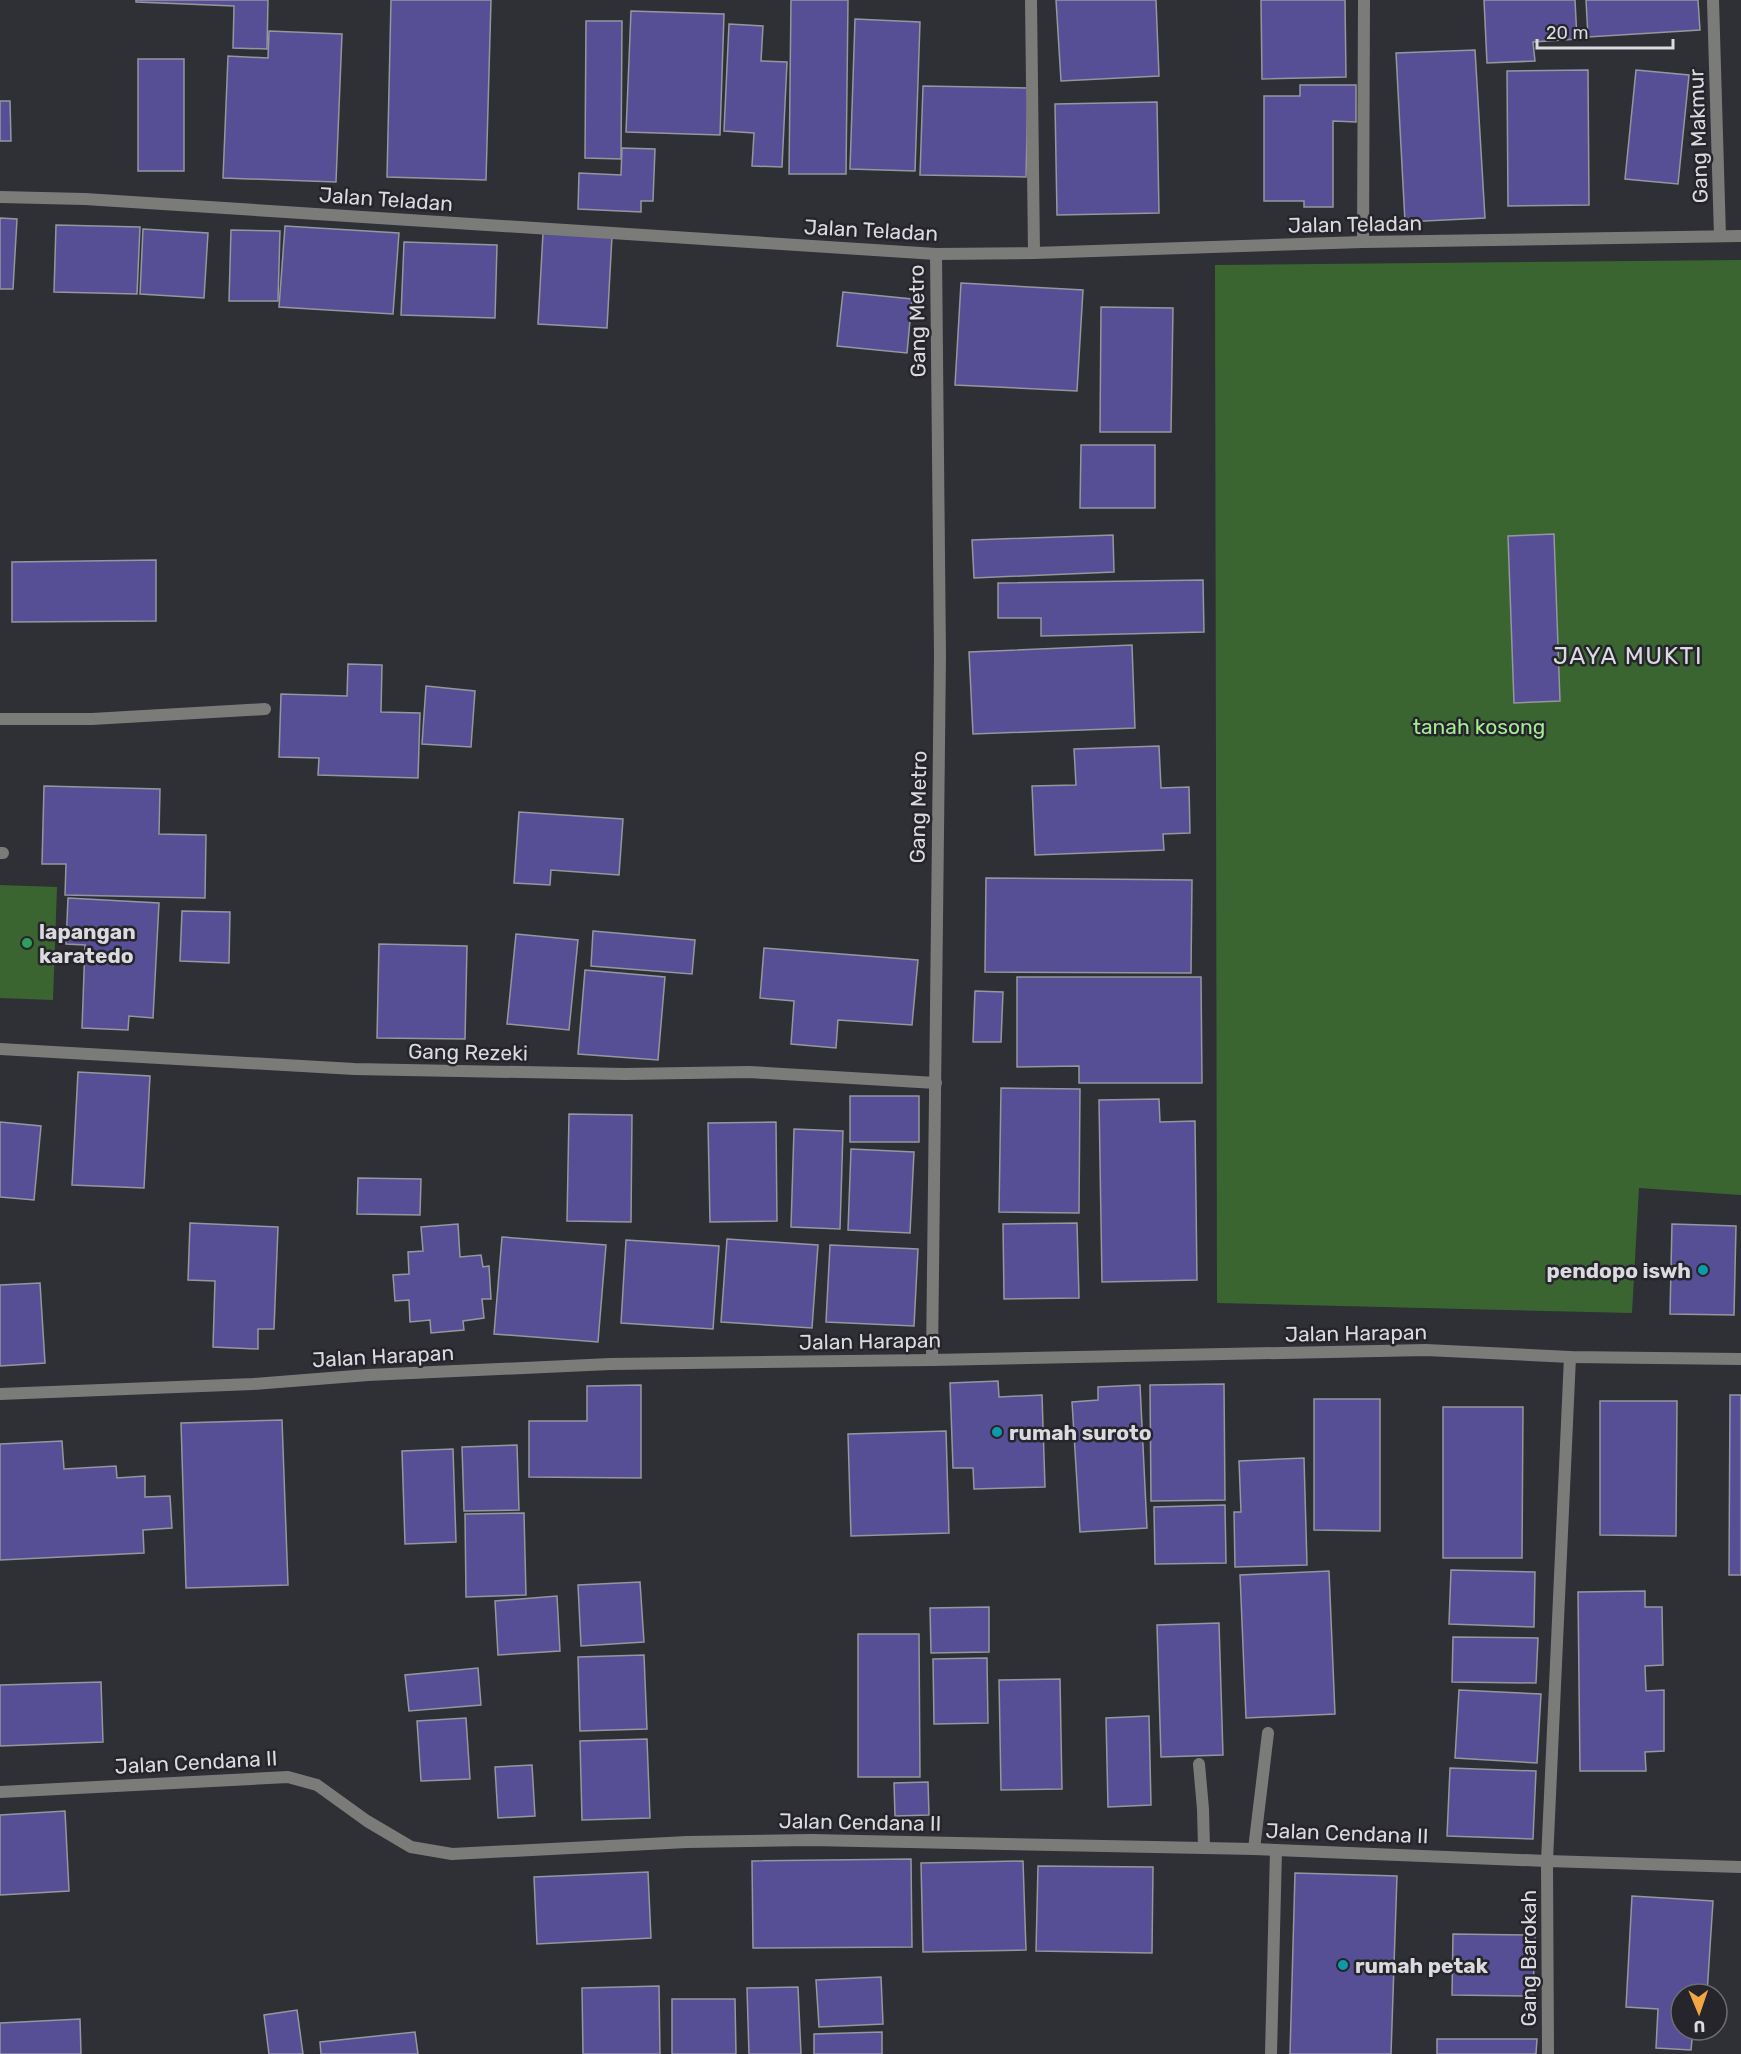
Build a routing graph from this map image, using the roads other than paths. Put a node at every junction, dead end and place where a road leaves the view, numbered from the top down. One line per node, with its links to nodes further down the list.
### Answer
1 (1031, 0): 8 (street)
2 (1364, 0): 7 (street)
3 (1713, 0): 5 (street, Gang Makmur)
4 (0, 197): 9 (street, Jalan Teladan)
5 (1720, 236): 6 (street, Jalan Teladan); 7 (street, Jalan Teladan)
6 (1741, 236)
7 (1363, 242): 8 (street, Jalan Teladan)
8 (1034, 253): 9 (street, Jalan Teladan)
9 (936, 254): 13 (street, Gang Metro)
10 (266, 709): 11 (street)
11 (0, 719)
12 (0, 1049): 13 (street, Gang Rezeki)
13 (936, 1083): 16 (street, Gang Metro)
14 (1570, 1357): 15 (street, Jalan Harapan); 16 (street, Jalan Harapan); 24 (street, Gang Barokah)
15 (1741, 1359)
16 (932, 1360): 17 (street, Jalan Harapan)
17 (0, 1394)
18 (1268, 1733): 22 (street)
19 (1199, 1764): 21 (street)
20 (0, 1792): 21 (street, Jalan Cendana II)
21 (1204, 1848): 22 (street, Jalan Cendana II)
22 (1254, 1849): 23 (street, Jalan Cendana II)
23 (1276, 1850): 24 (street, Jalan Cendana II); 26 (street)
24 (1547, 1861): 25 (street, Jalan Cendana II); 27 (street, Gang Barokah)
25 (1741, 1867)
26 (1271, 2054)
27 (1548, 2054)

